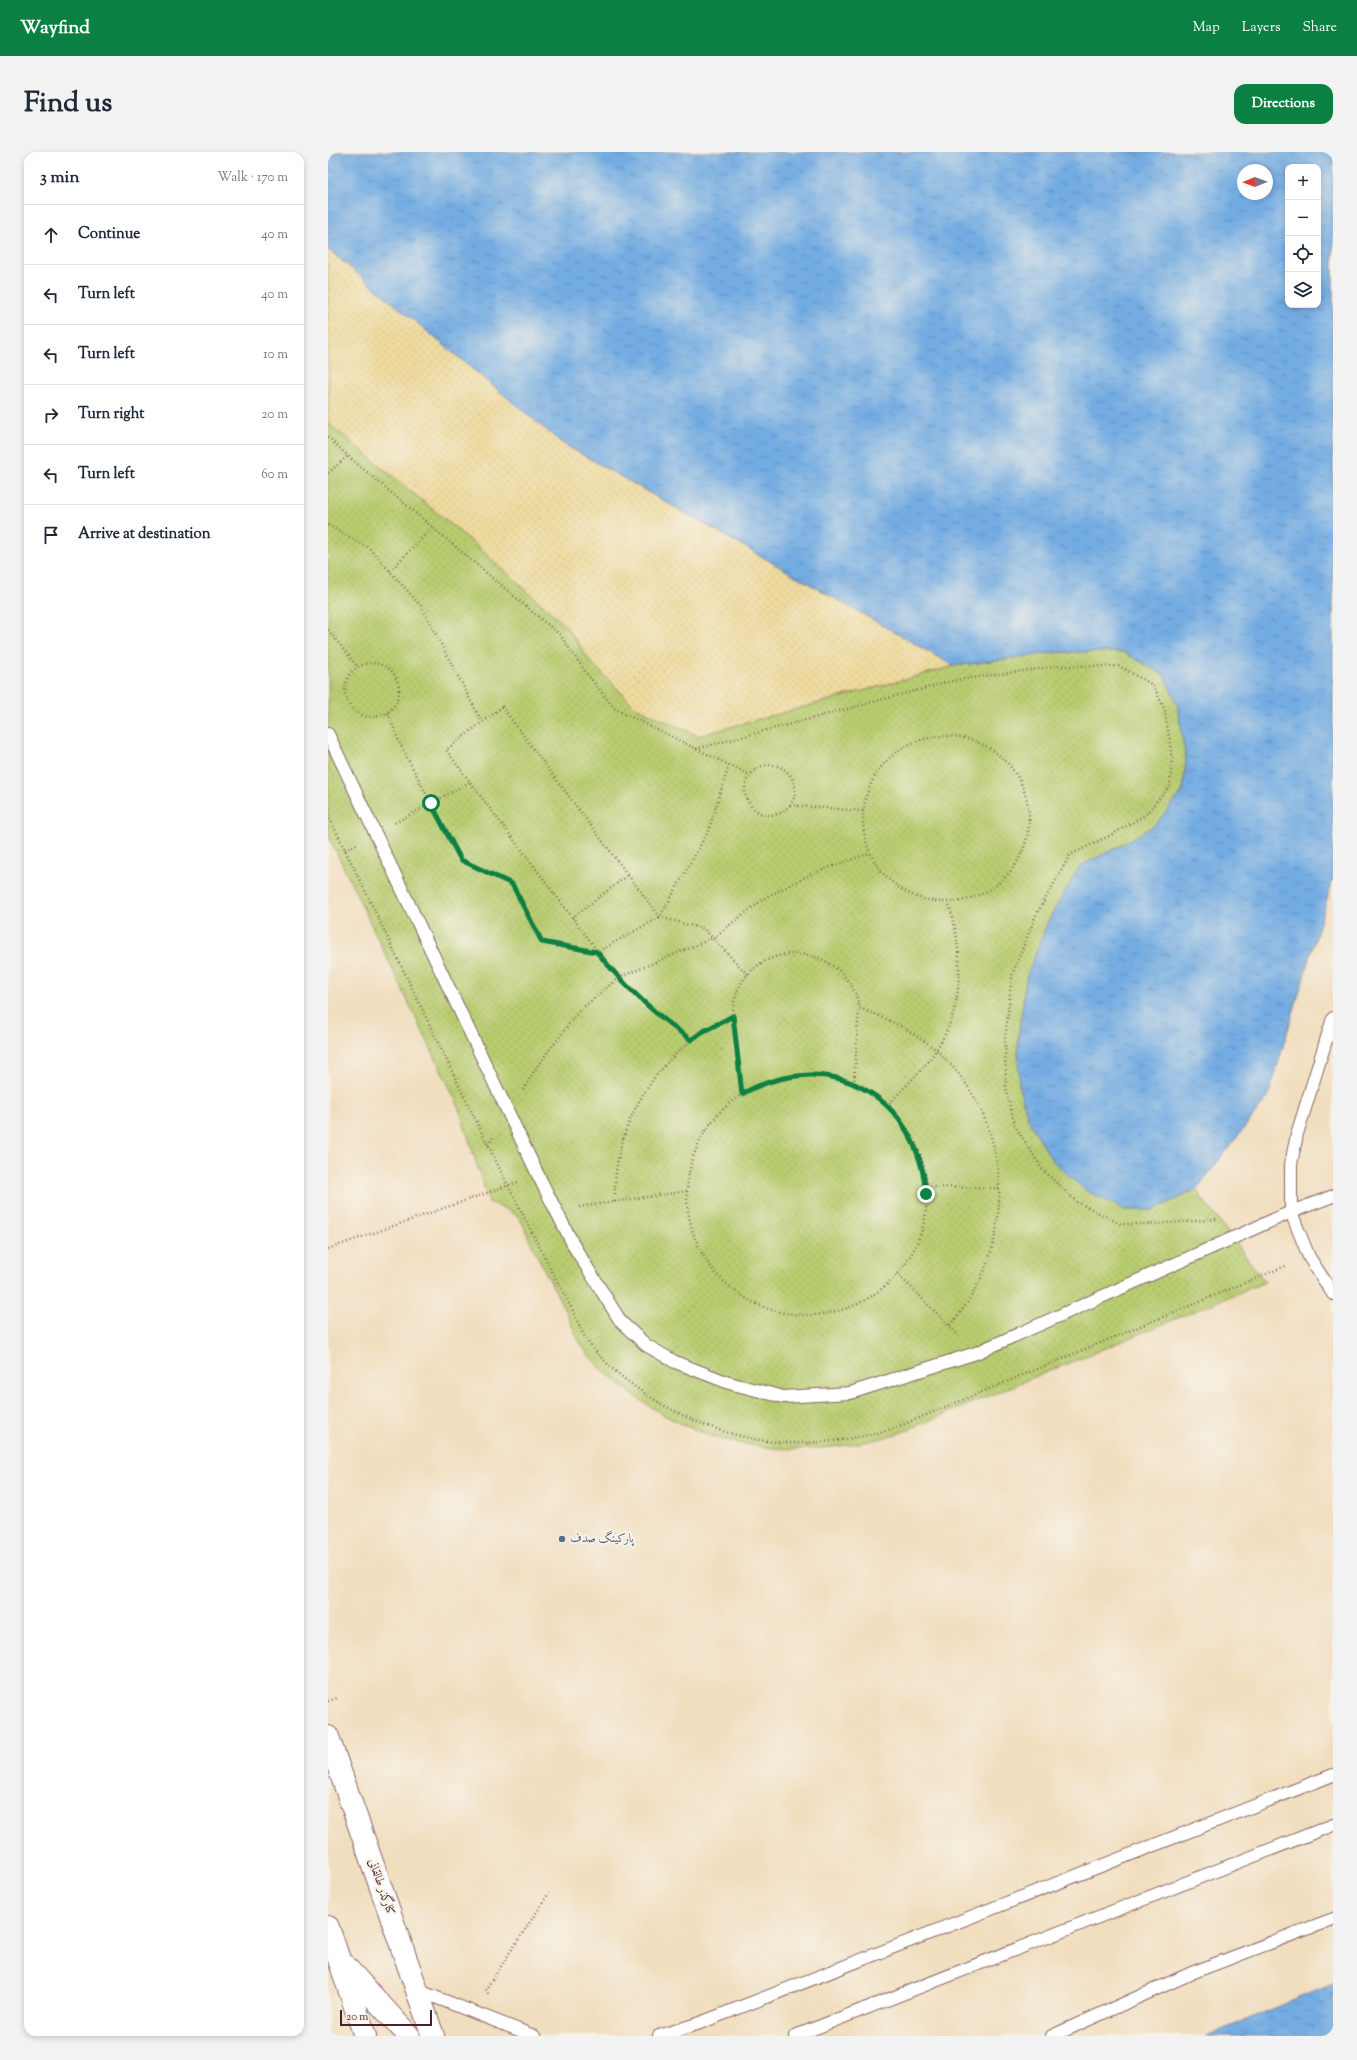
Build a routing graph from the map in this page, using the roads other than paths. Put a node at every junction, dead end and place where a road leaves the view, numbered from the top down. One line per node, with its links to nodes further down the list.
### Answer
1 (328, 734): 4 (lane)
2 (1333, 1018): 4 (lane)
3 (1333, 1196): 4 (lane)
4 (1291, 1212): 5 (lane)
5 (1333, 1294)
6 (328, 1737): 12 (street, کنارگذر طالقانی)
7 (1333, 1775): 17 (lane)
8 (1333, 1825): 18 (lane)
9 (1333, 1920): 19 (lane)
10 (328, 1927): 11 (street)
11 (339, 1960): 14 (street); 15 (street)
12 (417, 1990): 13 (lane); 16 (street, کنارگذر طالقانی)
13 (535, 2035)
14 (365, 2036)
15 (409, 2036)
16 (433, 2036)
17 (659, 2036)
18 (795, 2036)
19 (1052, 2036)

